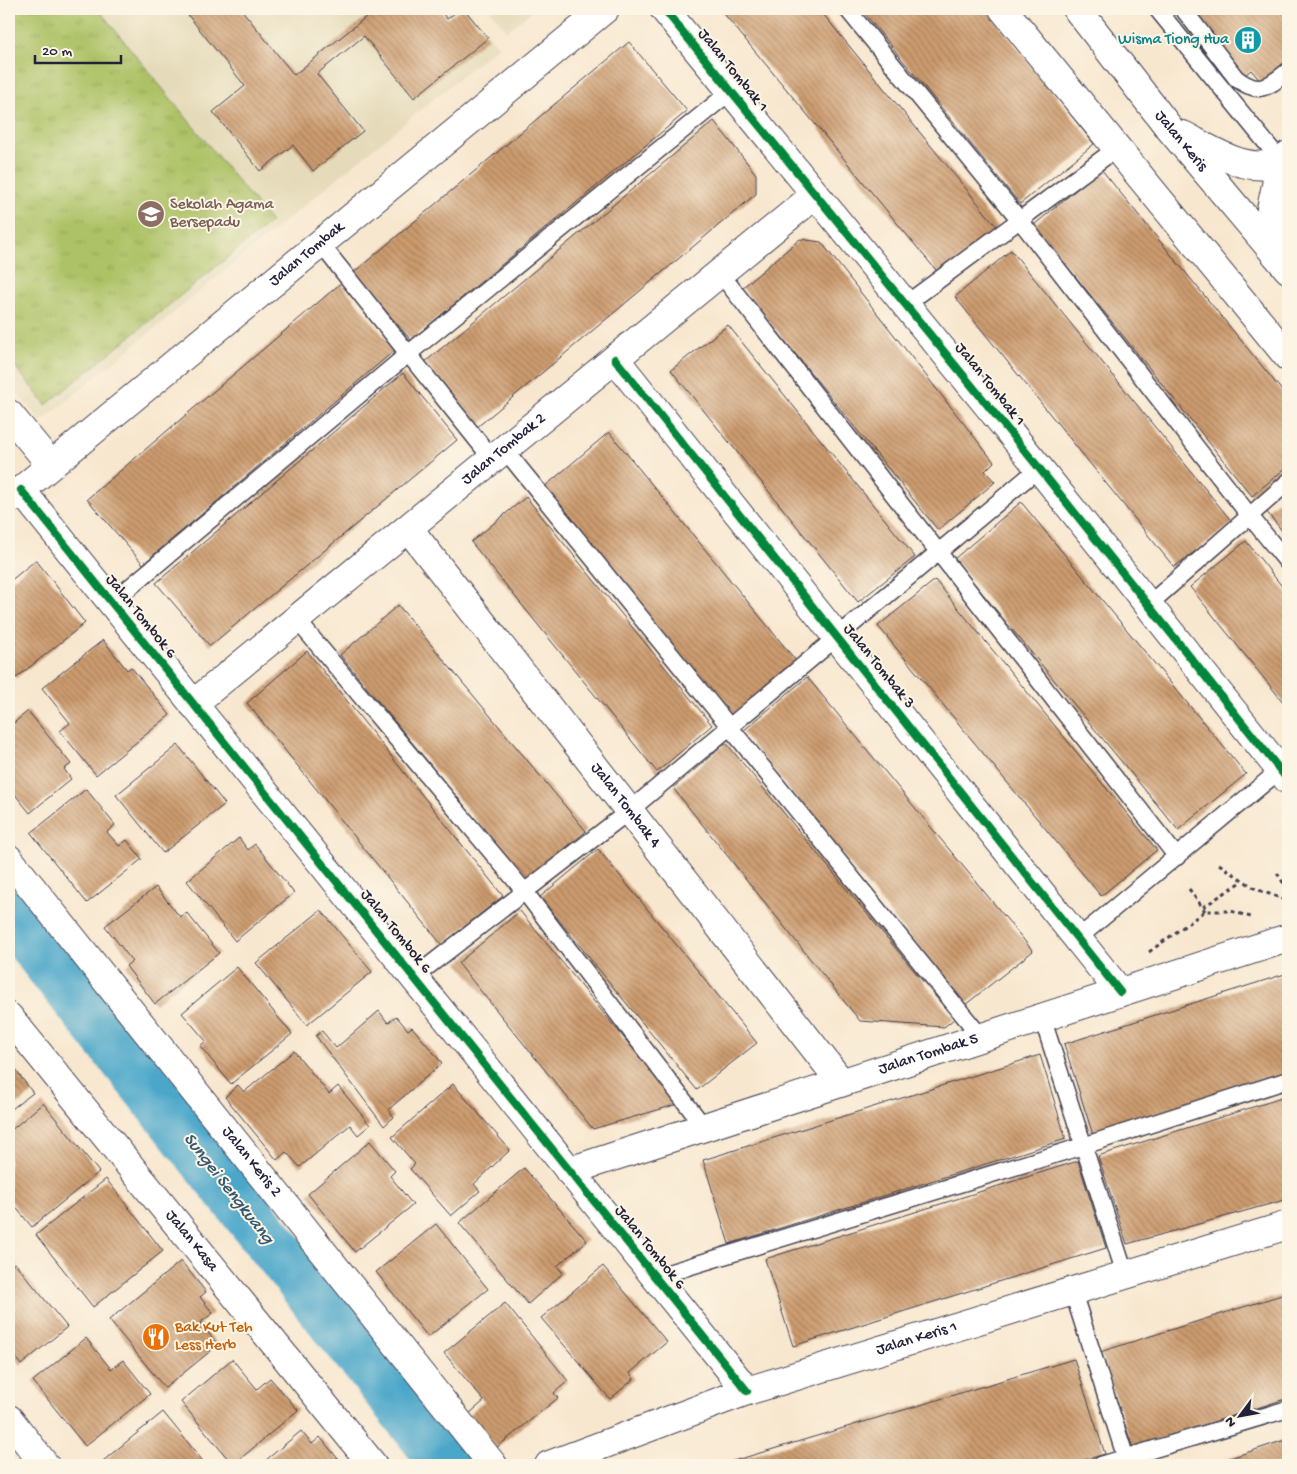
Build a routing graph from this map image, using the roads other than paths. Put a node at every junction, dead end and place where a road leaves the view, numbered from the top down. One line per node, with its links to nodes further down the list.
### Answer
1 (605, 9): 15 (street, Jalan Tombak)
2 (664, 9): 9 (street, Jalan Tombak 1)
3 (847, 9): 14 (lane)
4 (1003, 9): 11 (street)
5 (1077, 9): 10 (street, Jalan Keris)
6 (1157, 9): 12 (lane)
7 (1183, 9): 8 (lane)
8 (1288, 71)
9 (731, 91): 13 (street, Jalan Tombak 1); 19 (lane)
10 (1170, 129): 12 (street); 16 (street, Jalan Keris)
11 (1117, 148): 14 (lane); 20 (street)
12 (1286, 162): 16 (street)
13 (815, 195): 17 (street, Jalan Tombak 2); 18 (street, Jalan Tombak 1)
14 (1019, 219): 18 (lane); 28 (lane)
15 (320, 243): 19 (lane); 24 (street, Jalan Tombak)
16 (1282, 261)
17 (720, 273): 21 (street, Jalan Tombak 2); 30 (lane)
18 (906, 304): 25 (street, Jalan Tombak 1)
19 (408, 354): 23 (lane); 32 (lane)
20 (1288, 357)
21 (615, 359): 23 (street, Jalan Tombak 2); 35 (street, Jalan Tombak 3)
22 (9, 414): 24 (street)
23 (499, 454): 29 (street, Jalan Tombak 2); 37 (lane)
24 (51, 465): 27 (street, Jalan Tombak)
25 (1039, 468): 30 (lane); 33 (street, Jalan Tombak 1)
26 (1288, 482): 28 (lane)
27 (15, 495): 32 (street, Jalan Tombok 6)
28 (1249, 516): 31 (lane); 33 (lane)
29 (408, 528): 34 (street, Jalan Tombak 2); 39 (street, Jalan Tombak 4)
30 (938, 553): 35 (lane); 40 (lane)
31 (1288, 563)
32 (111, 603): 36 (street, Jalan Tombok 6)
33 (1147, 606): 38 (street, Jalan Tombak 1)
34 (297, 620): 36 (street, Jalan Tombak 2); 42 (lane)
35 (837, 638): 37 (lane); 44 (street, Jalan Tombak 3)
36 (194, 704): 45 (street, Jalan Tombok 6)
37 (731, 726): 39 (lane); 49 (lane)
38 (1284, 775): 40 (lane)
39 (629, 811): 42 (lane); 51 (street, Jalan Tombak 4)
40 (1177, 857): 44 (lane)
41 (9, 859): 66 (street, Jalan Keris 2)
42 (525, 892): 45 (lane); 52 (lane)
43 (1288, 938): 46 (street, Jalan Tombak 5)
44 (1077, 939): 46 (street, Jalan Tombak 3)
45 (413, 978): 54 (street, Jalan Tombok 6)
46 (1120, 992): 48 (street, Jalan Tombak 5)
47 (9, 1017): 65 (street, Jalan Kasa)
48 (1042, 1017): 49 (street, Jalan Tombak 5); 53 (lane)
49 (981, 1037): 51 (street, Jalan Tombak 5)
50 (1288, 1080): 53 (lane)
51 (841, 1082): 52 (street, Jalan Tombak 5)
52 (704, 1127): 54 (street, Jalan Tombak 5)
53 (1083, 1146): 56 (lane); 57 (lane)
54 (569, 1171): 57 (street, Jalan Tombok 6)
55 (1288, 1225): 56 (street, Jalan Keris 1)
56 (1125, 1274): 58 (street, Jalan Keris 1)
57 (655, 1277): 59 (street, Jalan Tombok 6)
58 (1073, 1292): 59 (street, Jalan Keris 1); 63 (lane)
59 (747, 1391): 62 (street, Jalan Keris 1)
60 (1288, 1409): 63 (lane)
61 (9, 1419): 64 (street)
62 (595, 1457): 67 (street, Jalan Keris 1)
63 (1127, 1461): 68 (lane)
64 (45, 1465)
65 (373, 1465)
66 (493, 1465)
67 (549, 1465)
68 (1101, 1465)

